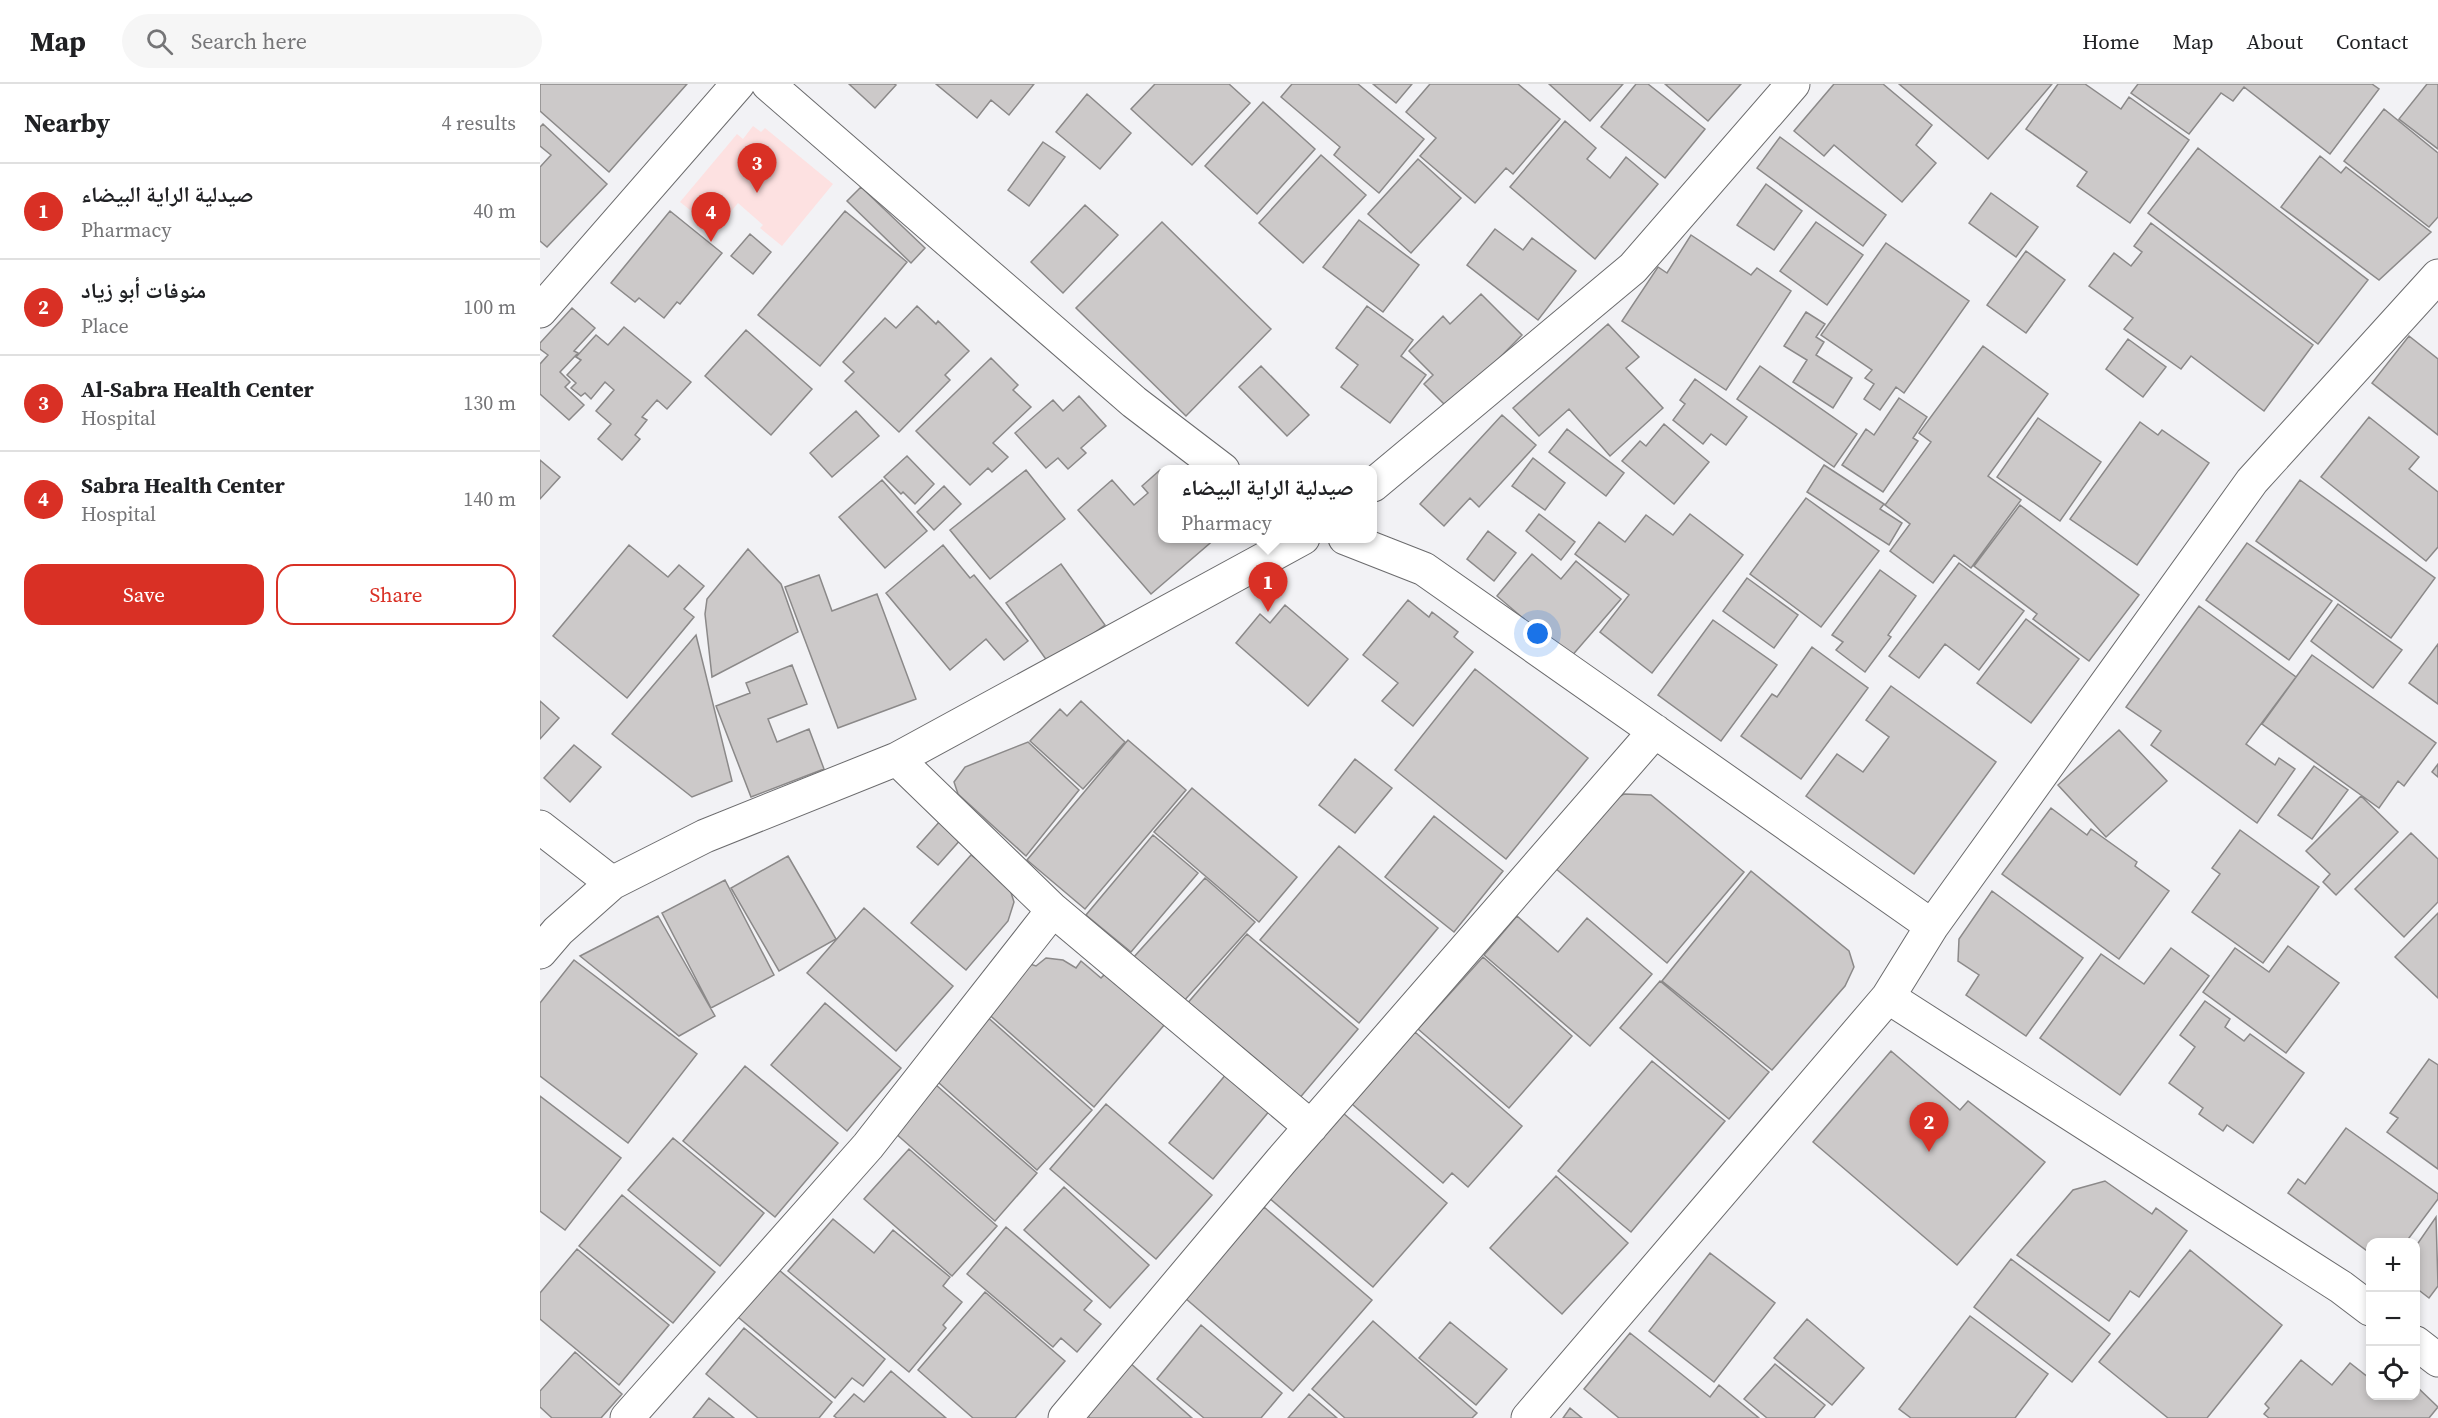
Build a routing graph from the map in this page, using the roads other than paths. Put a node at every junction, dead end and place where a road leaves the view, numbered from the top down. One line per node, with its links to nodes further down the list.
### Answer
1 (738, 84): 5 (street)
2 (768, 84): 6 (street)
3 (1793, 84): 7 (street)
4 (2438, 276): 15 (street)
5 (540, 311)
6 (1216, 465)
7 (1377, 482)
8 (1294, 543): 11 (street)
9 (1358, 543): 10 (street)
10 (1654, 731): 15 (street); 18 (street)
11 (897, 759): 13 (street); 14 (street)
12 (540, 827): 13 (street)
13 (612, 883): 16 (street)
14 (1053, 910): 18 (street); 22 (street)
15 (1932, 926): 17 (street)
16 (540, 952)
17 (1888, 997): 19 (street); 24 (street)
18 (1311, 1127): 23 (street)
19 (2366, 1307)
20 (2419, 1346): 21 (street)
21 (2438, 1360)
22 (627, 1418)
23 (1065, 1418)
24 (1528, 1418)

